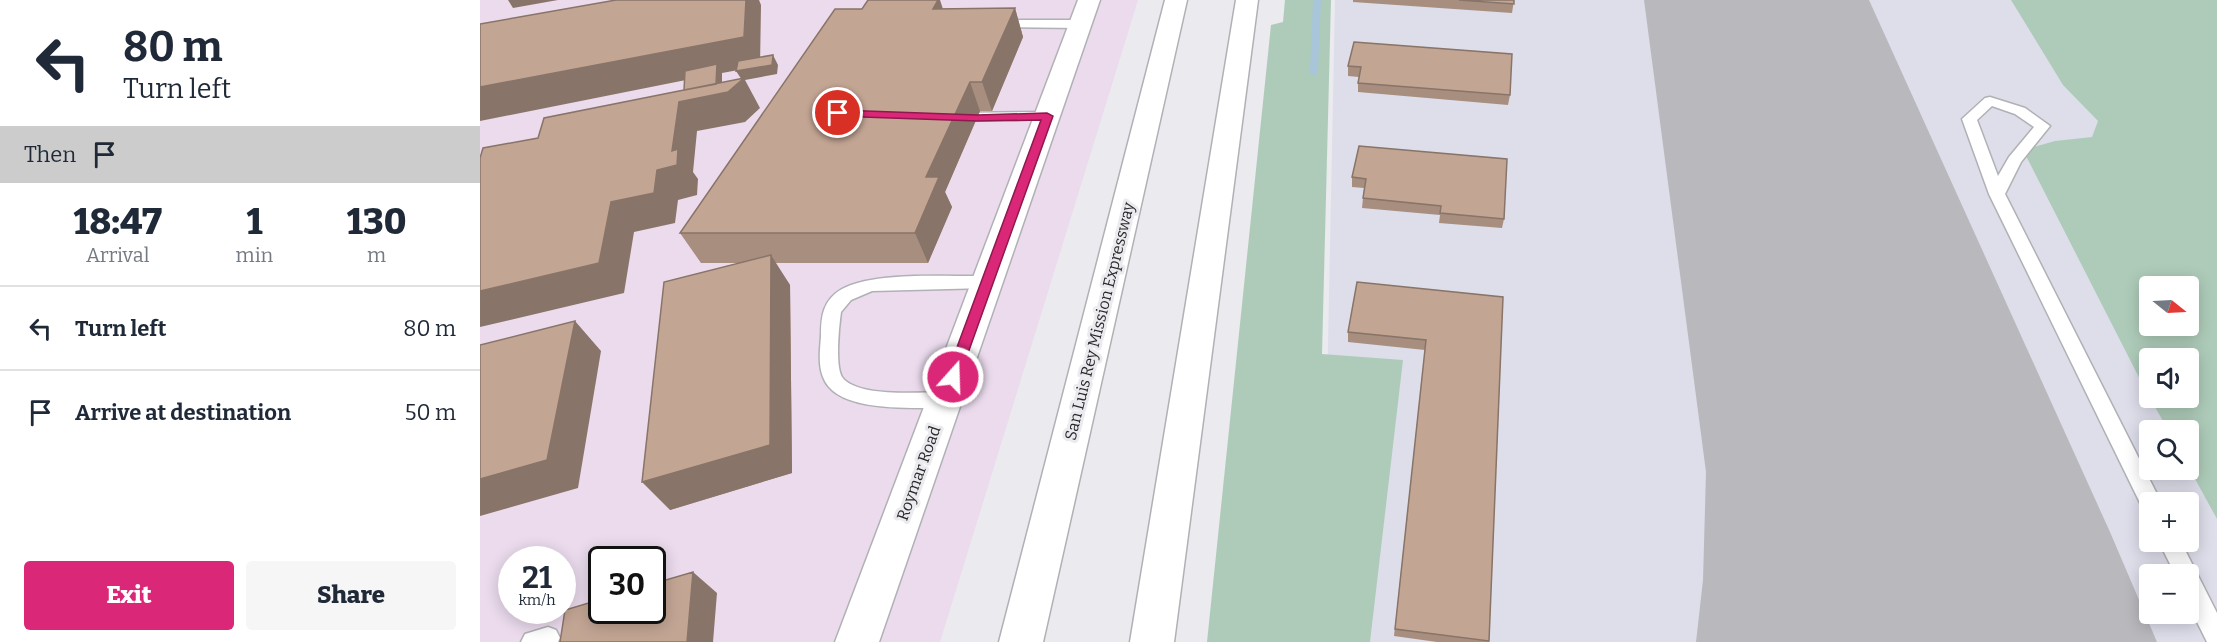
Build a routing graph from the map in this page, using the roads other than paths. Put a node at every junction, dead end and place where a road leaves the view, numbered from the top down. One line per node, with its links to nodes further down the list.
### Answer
1 (1176, 0): 14 (main road, San Luis Rey Mission Expressway)
2 (1247, 0): 15 (main road)
3 (1085, 12): 4 (lane); 5 (main road, Roymar Road)
4 (980, 24)
5 (1047, 116): 6 (lane); 8 (main road, Roymar Road)
6 (942, 117)
7 (1996, 194): 7 (lane); 10 (lane)
8 (987, 282): 9 (main road, Roymar Road); 9 (lane)
9 (945, 400): 13 (main road, Roymar Road)
10 (2145, 492)
11 (2199, 601): 12 (lane)
12 (2217, 637)
13 (858, 642)
14 (1022, 642)
15 (1152, 642)

